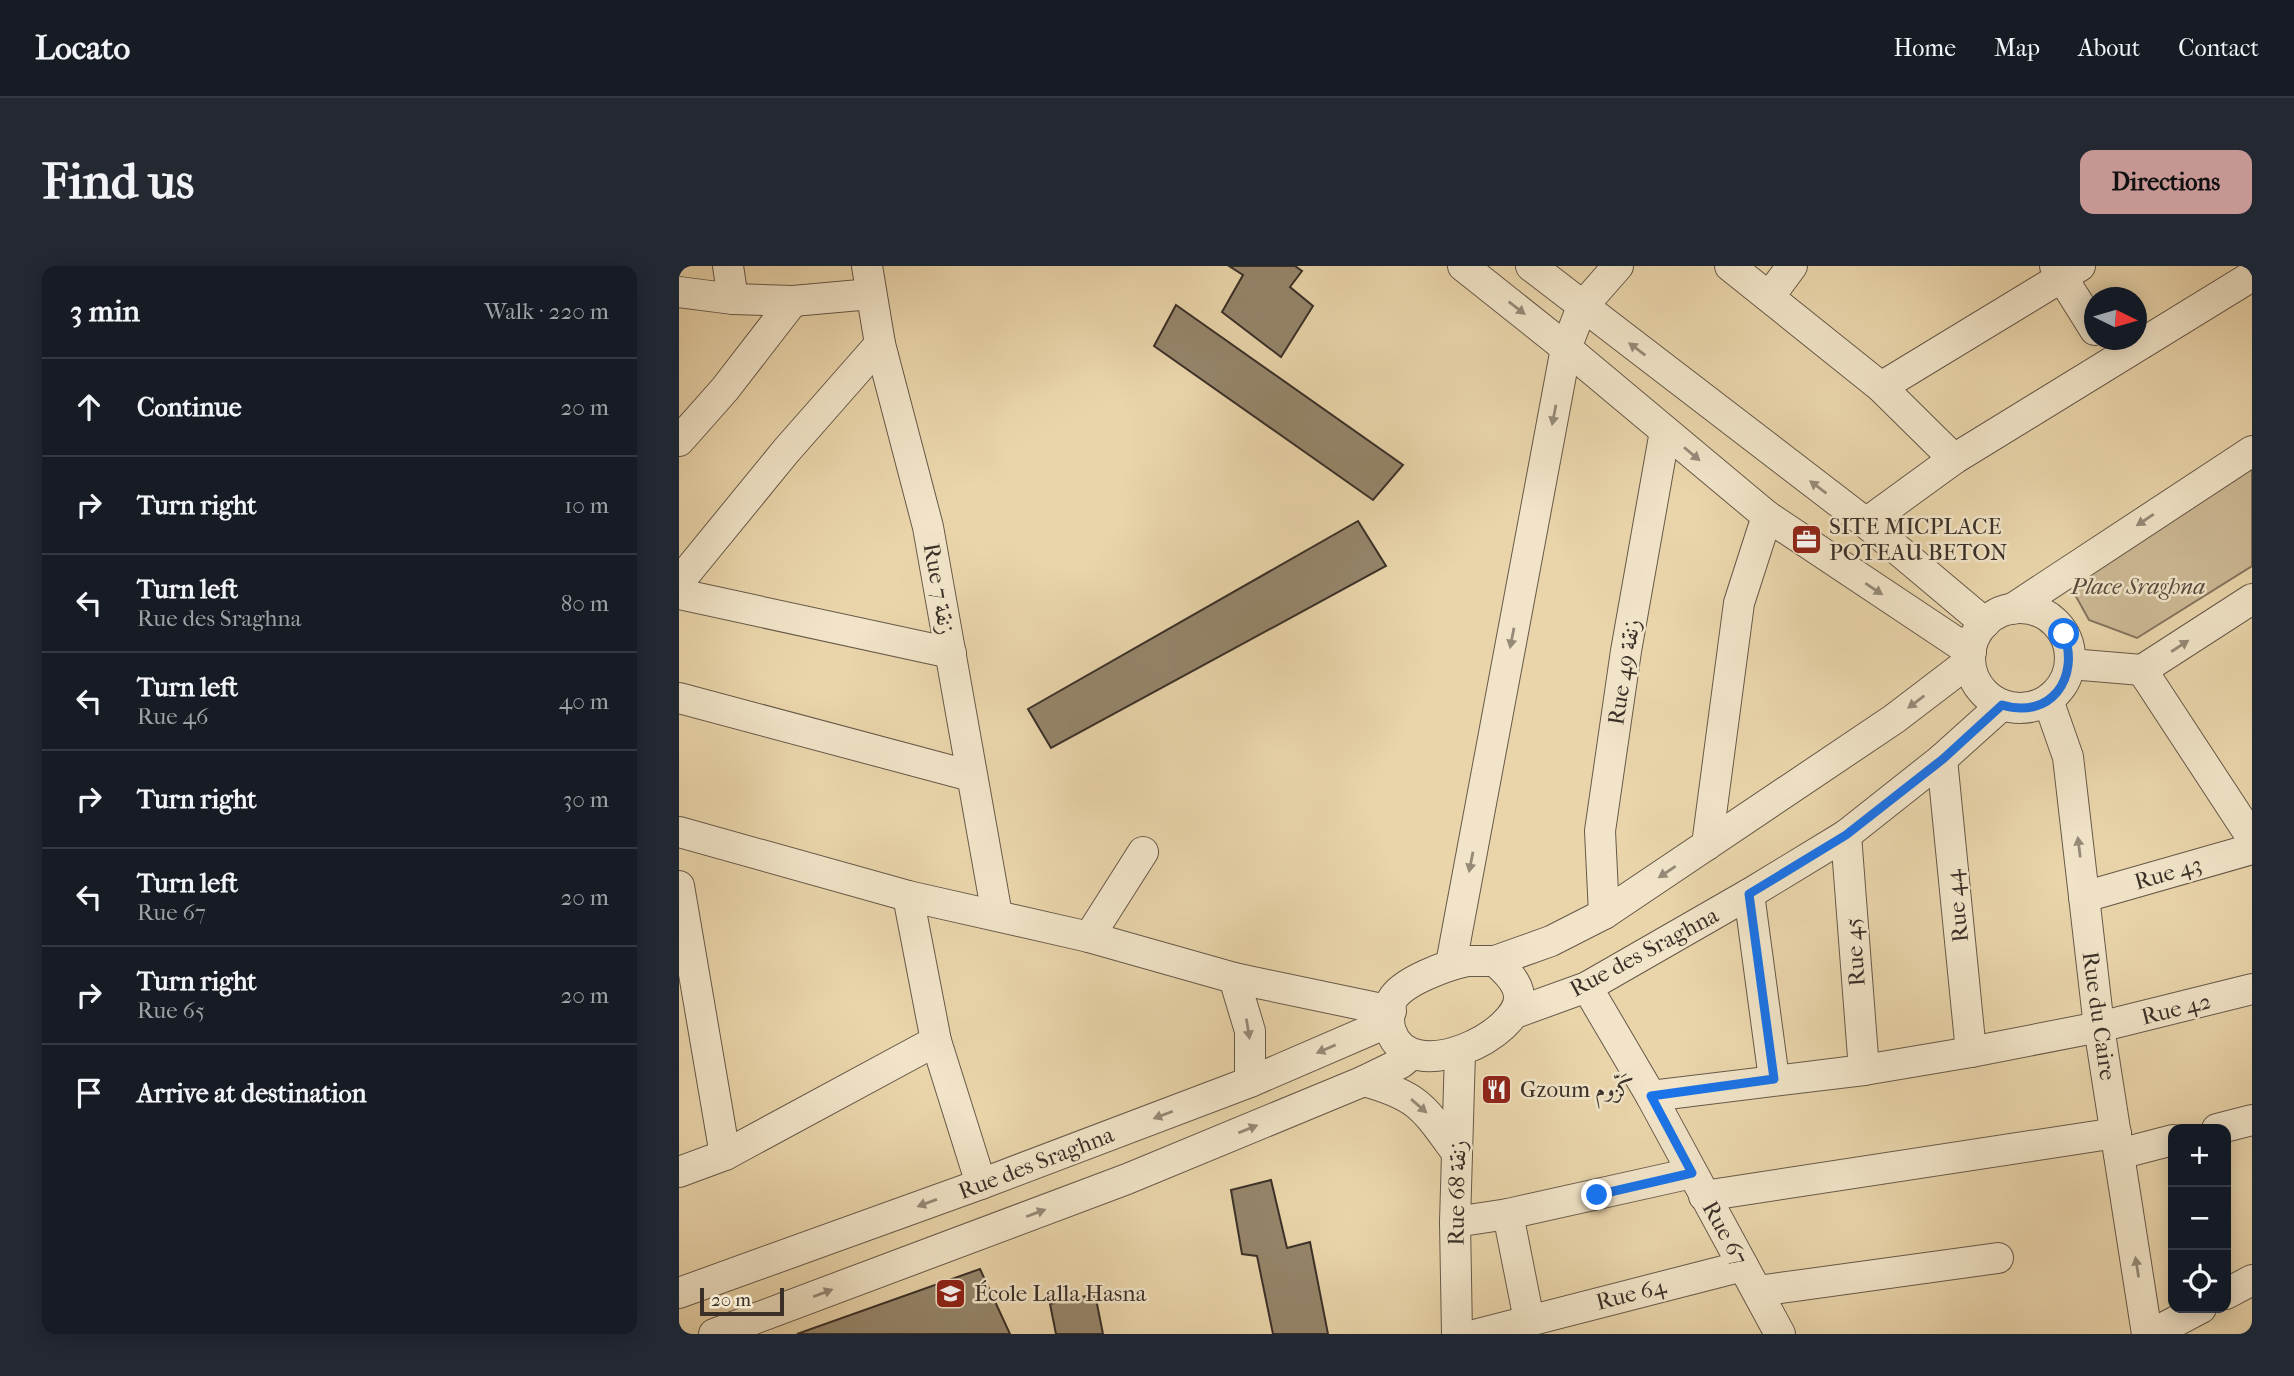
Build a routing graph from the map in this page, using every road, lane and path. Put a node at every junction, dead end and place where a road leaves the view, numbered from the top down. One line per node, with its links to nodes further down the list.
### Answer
1 (728, 266): 12 (street)
2 (1463, 266): 17 (street, one-way to 17)
3 (1531, 266): 14 (street)
4 (1618, 266): 14 (street)
5 (1730, 266): 11 (street)
6 (1792, 266): 11 (street)
7 (2065, 270): 15 (street); 19 (street)
8 (2252, 276): 18 (street)
9 (869, 280): 13 (street); 16 (street, Rue 7 زنقة)
10 (679, 292): 12 (street)
11 (1769, 297): 19 (street)
12 (733, 299): 13 (street)
13 (793, 301): 21 (street)
14 (1582, 307): 17 (street); 25 (street, one-way to 14)
15 (2084, 308)
16 (880, 344): 26 (street); 31 (street, Rue 7 زنقة)
17 (1566, 348): 20 (street); 55 (street, one-way to 55)
18 (2108, 351): 23 (street)
19 (1881, 387): 23 (street)
20 (1665, 431): 24 (street, one-way to 24); 51 (street, Rue 49 زنقة)
21 (679, 441)
22 (2252, 451): 29 (street, one-way to 29)
23 (1954, 459): 25 (street)
24 (1767, 516): 32 (street, one-way to 32); 44 (street)
25 (1866, 523): 30 (street)
26 (679, 582)
27 (679, 594): 31 (street)
28 (2252, 599): 34 (street, one-way to 28)
29 (2012, 609): 30 (street); 33 (street)
30 (1985, 623): 32 (street)
31 (951, 653): 39 (street, Rue 7 زنقة)
32 (1971, 657): 37 (street); 44 (street, one-way to 44)
33 (2070, 664): 34 (street); 36 (street)
34 (2142, 670): 40 (street)
35 (679, 698): 39 (street)
36 (2048, 700): 37 (street); 50 (street, Rue du Caire, one-way to 36)
37 (2002, 705): 38 (street, Rue des Sraghna)
38 (1943, 759): 42 (street, Rue des Sraghna); 64 (street, Rue 44)
39 (971, 776): 52 (street, Rue 7 زنقة)
40 (2243, 801): 43 (street)
41 (679, 832): 49 (street)
42 (1846, 835): 48 (street, Rue des Sraghna); 66 (street, Rue 45)
43 (2252, 838)
44 (1707, 845): 51 (street, one-way to 51)
45 (2252, 849): 50 (street, Rue 43)
46 (1143, 852): 53 (street)
47 (679, 886): 76 (street)
48 (1749, 894): 57 (street, Rue des Sraghna); 67 (street)
49 (908, 896): 52 (street); 62 (street)
50 (2084, 897): 61 (street, Rue du Caire)
51 (1604, 914): 54 (street)
52 (997, 915): 53 (street)
53 (1090, 937): 56 (street)
54 (1495, 961): 55 (street); 59 (street)
55 (1451, 964): 60 (street)
56 (1234, 978): 60 (street); 69 (street, one-way to 69)
57 (1587, 987): 59 (street, Rue des Sraghna); 70 (street, Rue 67)
58 (2252, 989): 61 (street, Rue 42)
59 (1515, 1013): 63 (street)
60 (1390, 1016): 65 (street); 69 (street, Rue des Sraghna, one-way to 69)
61 (2099, 1027): 64 (street, Rue 42); 74 (street, Rue du Caire)
62 (936, 1041): 76 (street); 78 (street)
63 (1460, 1052): 65 (street); 75 (street, Rue 68 زنقة)
64 (1971, 1052): 66 (street, Rue 42)
65 (1412, 1054): 68 (street, Rue des Sraghna)
66 (1864, 1069): 67 (street, Rue 42)
67 (1774, 1079): 70 (street, Rue 42)
68 (1364, 1081): 75 (street, one-way to 75); 90 (street, Rue des Sraghna, one-way to 68)
69 (1250, 1082): 78 (street, Rue des Sraghna, one-way to 78)
70 (1651, 1096): 79 (street, Rue 67)
71 (2252, 1120): 72 (street)
72 (2231, 1125)
73 (2168, 1140): 74 (street)
74 (2117, 1143): 79 (street); 94 (street, Rue du Caire, one-way to 74)
75 (1457, 1153): 81 (street, Rue 68 زنقة)
76 (725, 1155): 77 (street)
77 (679, 1172)
78 (981, 1184): 87 (street, Rue des Sraghna, one-way to 87)
79 (1698, 1184): 80 (street); 83 (street, Rue 67)
80 (1508, 1214): 81 (street); 89 (street)
81 (1455, 1222): 91 (street, Rue 68 زنقة)
82 (1998, 1258): 85 (street)
83 (1743, 1266): 85 (street, Rue 67); 89 (street, Rue 64)
84 (2252, 1280): 86 (street)
85 (1758, 1291): 93 (street, Rue 67)
86 (2231, 1291)
87 (679, 1293)
88 (2191, 1313): 94 (street)
89 (1529, 1320): 92 (street, Rue 64)
90 (713, 1334)
91 (1457, 1334)
92 (1478, 1334)
93 (1780, 1334)
94 (2149, 1334)

